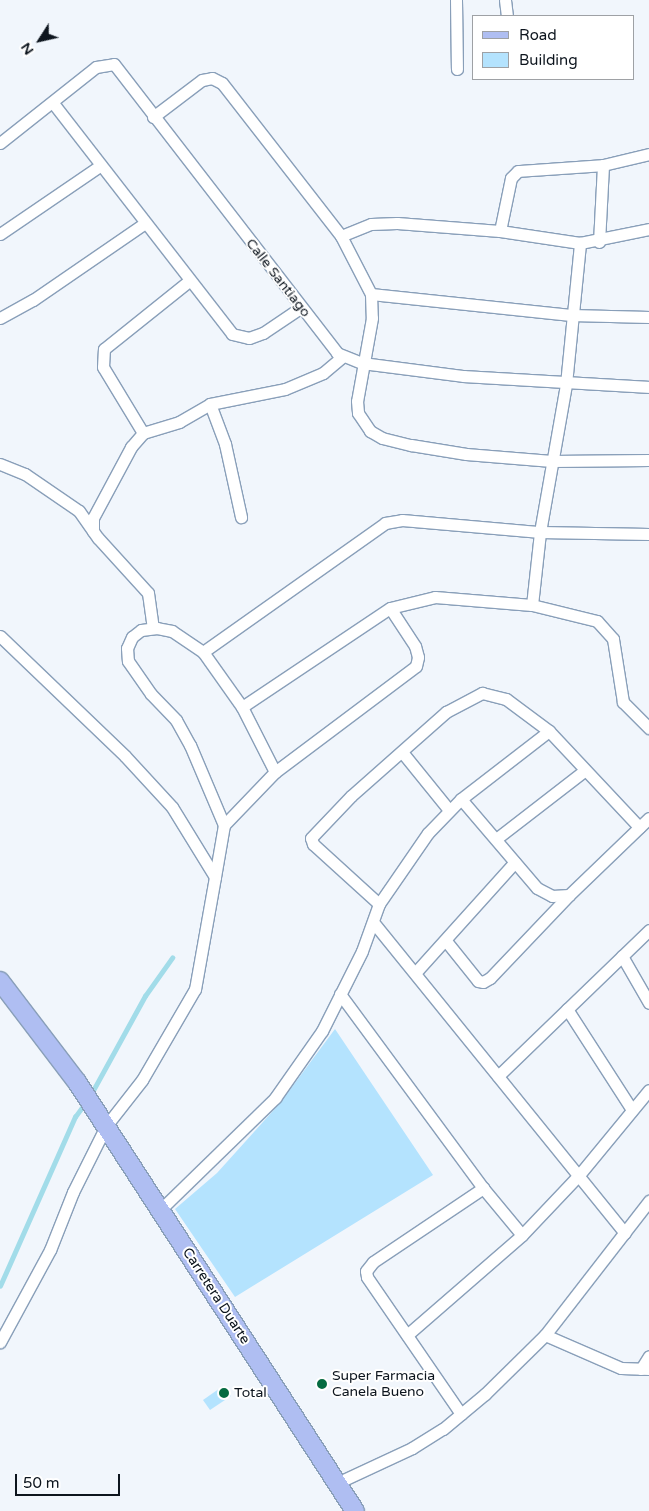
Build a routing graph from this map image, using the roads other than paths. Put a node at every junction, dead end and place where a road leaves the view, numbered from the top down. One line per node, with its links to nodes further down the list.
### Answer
1 (456, 0): 4 (street)
2 (505, 0): 3 (street)
3 (506, 15)
4 (457, 69)
5 (53, 103): 6 (street, Calle Santiago); 7 (street, Calle Santiago); 10 (street)
6 (153, 117): 15 (street); 20 (street, Calle Santiago)
7 (2, 137)
8 (649, 154): 9 (street)
9 (602, 165): 13 (street); 16 (street)
10 (101, 166): 11 (street); 14 (street)
11 (145, 223): 18 (street); 23 (street)
12 (649, 229): 16 (street)
13 (500, 231): 15 (street); 17 (street)
14 (0, 234)
15 (341, 236): 19 (street)
16 (598, 242): 17 (street)
17 (580, 243): 21 (street)
18 (189, 281): 20 (street); 29 (street)
19 (372, 294): 21 (street); 25 (street)
20 (300, 308): 24 (street, Calle Santiago)
21 (571, 315): 22 (street); 26 (street)
22 (649, 317)
23 (0, 318)
24 (343, 356): 25 (street, Calle Santiago); 28 (street)
25 (362, 363): 26 (street, Calle Santiago); 31 (street)
26 (566, 384): 27 (street, Calle Santiago); 31 (street)
27 (649, 388)
28 (210, 404): 29 (street); 33 (street)
29 (143, 433): 34 (street)
30 (649, 460): 31 (street)
31 (552, 461): 35 (street)
32 (0, 464): 34 (street)
33 (241, 517)
34 (94, 530): 39 (street)
35 (540, 532): 36 (street); 37 (street); 41 (street)
36 (649, 534)
37 (532, 605): 38 (street); 43 (street)
38 (390, 608): 42 (street); 47 (street)
39 (153, 628): 41 (street); 51 (street)
40 (0, 636): 55 (street)
41 (203, 652): 42 (street)
42 (242, 707): 47 (street)
43 (649, 728)
44 (549, 731): 45 (street); 46 (street); 48 (street)
45 (402, 752): 49 (street); 57 (street)
46 (584, 771): 52 (street); 53 (street)
47 (275, 772): 51 (street)
48 (461, 799): 49 (street); 53 (street)
49 (449, 810): 57 (street)
50 (649, 818): 52 (street)
51 (224, 825): 55 (street)
52 (639, 827): 56 (street)
53 (496, 839): 54 (street)
54 (515, 862): 56 (street); 60 (street)
55 (215, 877): 70 (street)
56 (569, 895): 60 (street)
57 (379, 904): 58 (street)
58 (373, 922): 62 (street); 64 (street)
59 (649, 930): 61 (street)
60 (446, 941): 62 (street)
61 (622, 956): 65 (street); 66 (street)
62 (415, 973): 67 (street)
63 (0, 981): 70 (main road, Carretera Duarte)
64 (340, 994): 72 (street); 74 (street)
65 (649, 1003)
66 (567, 1009): 67 (street); 69 (street)
67 (498, 1076): 71 (street)
68 (649, 1090): 69 (street)
69 (632, 1110): 71 (street)
70 (101, 1119): 74 (main road, Carretera Duarte); 79 (street)
71 (579, 1175): 75 (street); 76 (street)
72 (483, 1188): 76 (street); 77 (street)
73 (649, 1201): 75 (street)
74 (160, 1210): 83 (main road, Carretera Duarte)
75 (625, 1233): 78 (street)
76 (522, 1235): 77 (street)
77 (407, 1335): 82 (street)
78 (545, 1335): 81 (street); 82 (street)
79 (0, 1342)
80 (649, 1356): 81 (street)
81 (645, 1369)
82 (461, 1414): 83 (street)
83 (337, 1483): 84 (main road, Carretera Duarte)
84 (355, 1511)

